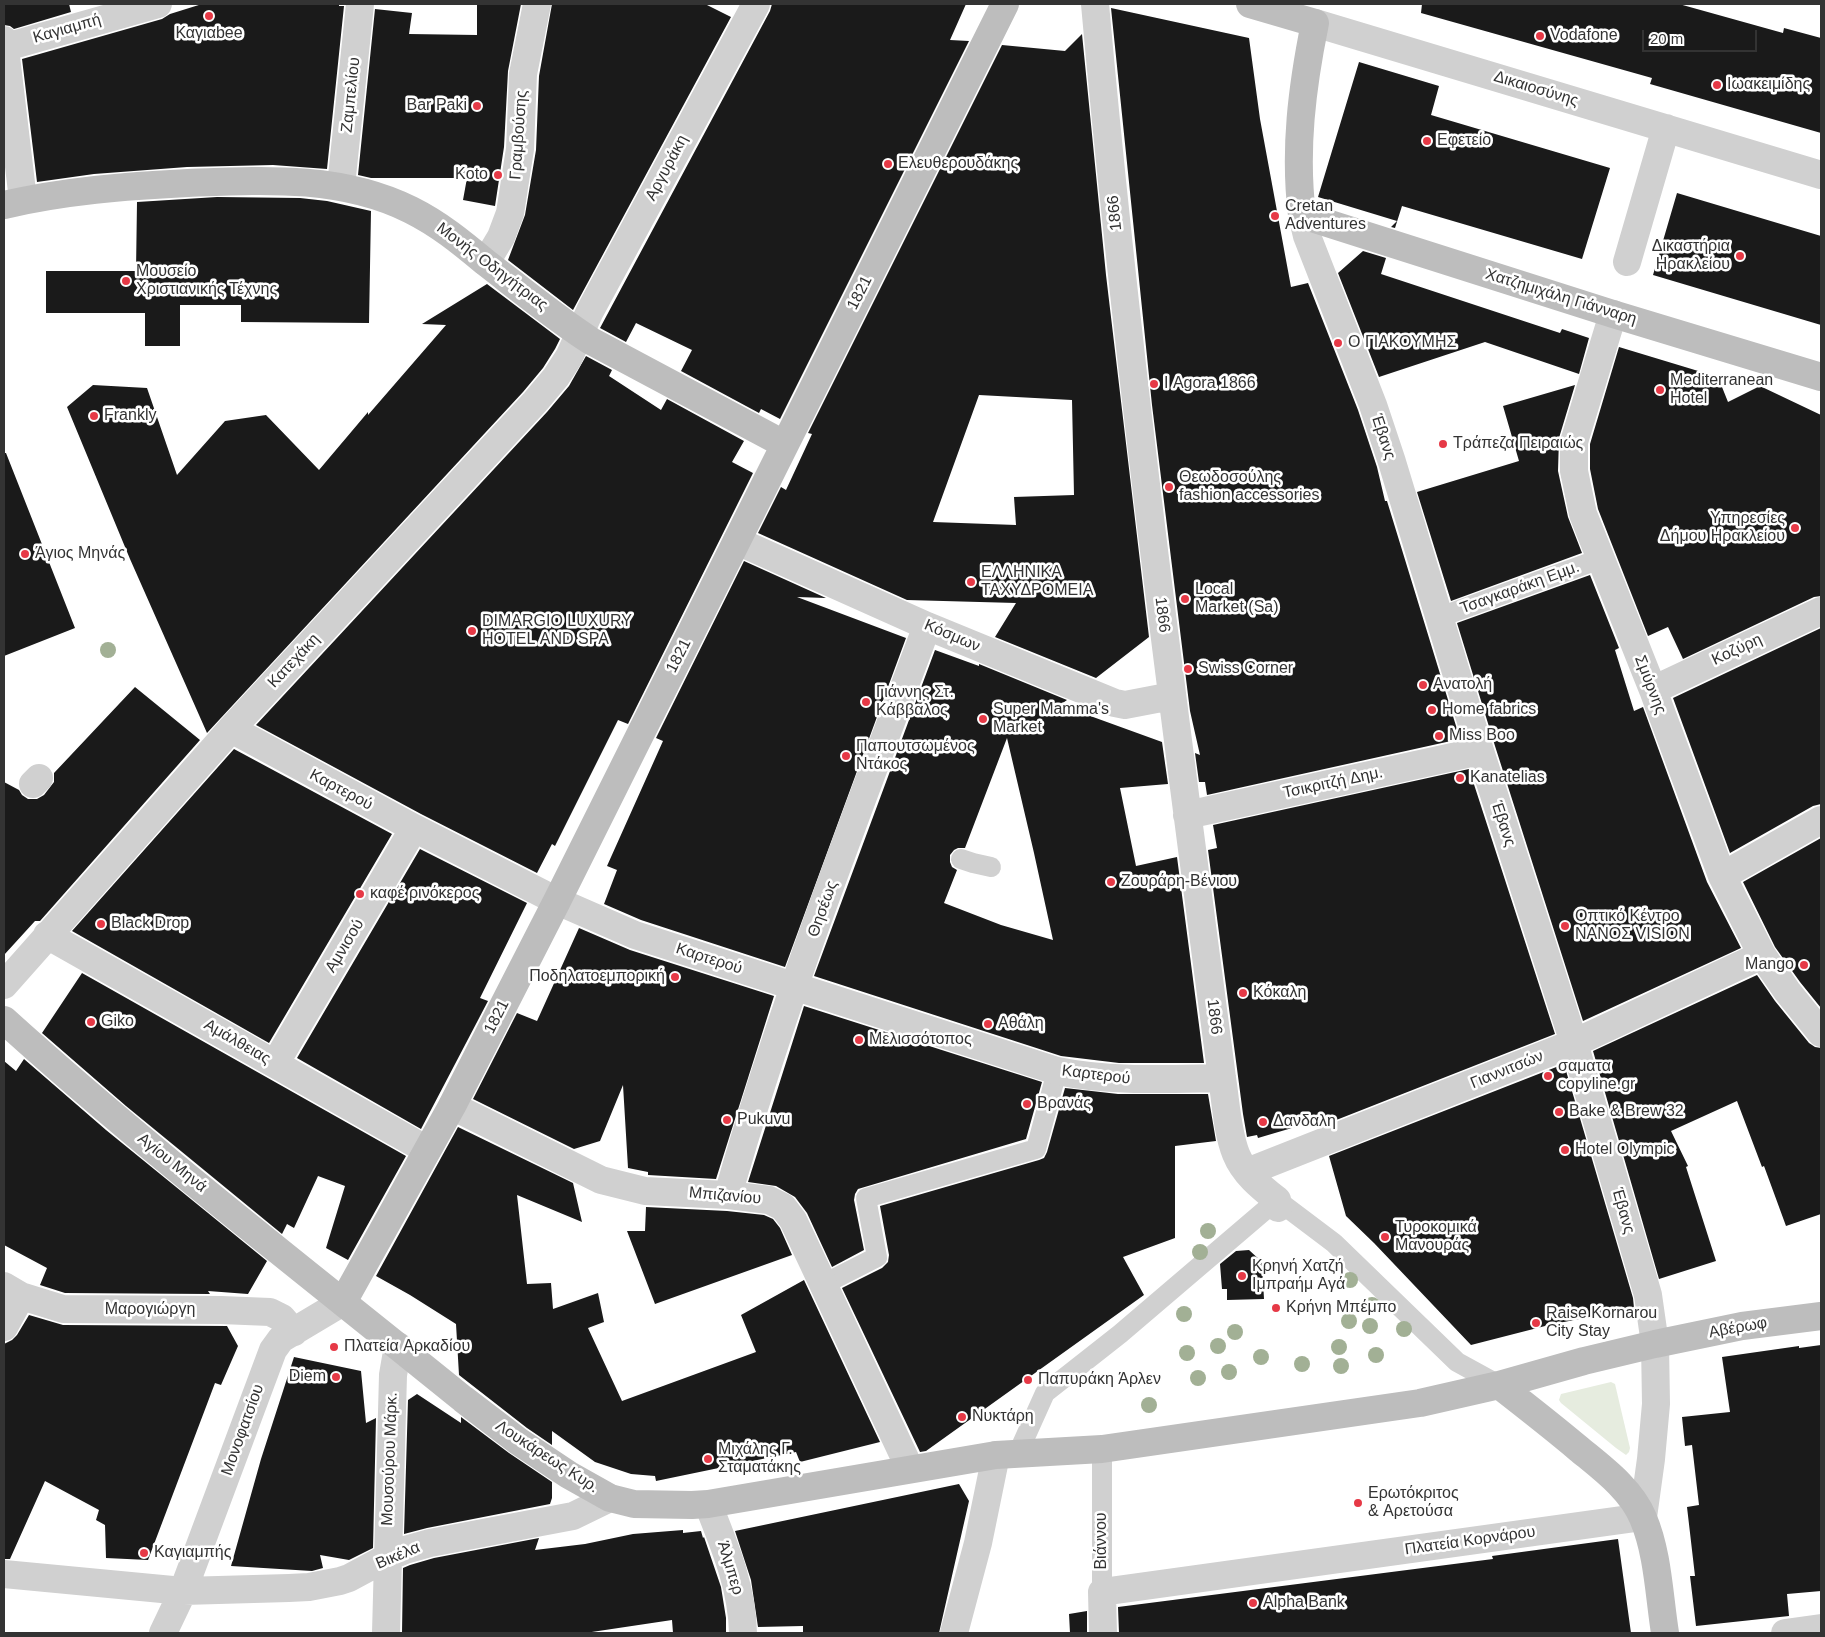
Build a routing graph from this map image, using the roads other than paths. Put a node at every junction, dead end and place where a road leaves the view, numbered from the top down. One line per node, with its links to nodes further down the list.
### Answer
1 (158, 4): 9 (street, Καγιαμπή)
2 (360, 4): 12 (street, Ζαμπελίου)
3 (536, 4): 15 (street, Γραμβούσης)
4 (1005, 4): 20 (street, 1821)
5 (1095, 4): 27 (street, 1866)
6 (1250, 4): 8 (street, Δικαιοσύνης)
7 (746, 7): 18 (street, Αργυράκη)
8 (1314, 23): 10 (street, Δικαιοσύνης); 14 (street, Έβανς)
9 (5, 44): 13 (street)
10 (1666, 128): 11 (street, Δικαιοσύνης); 16 (street)
11 (1821, 175)
12 (341, 186): 13 (street, Μονής Οδηγήτριας); 15 (street, Μονής Οδηγήτριας)
13 (14, 203)
14 (1302, 215): 17 (street, Χατζημιχάλη Γιάνναρη); 24 (street, Έβανς)
15 (486, 262): 18 (street, Μονής Οδηγήτριας)
16 (1627, 262)
17 (1613, 314): 19 (street, Χατζημιχάλη Γιάνναρη); 22 (street, Σμύρνης)
18 (580, 334): 20 (street, Μονής Οδηγήτριας); 28 (street, Κατεχάκη)
19 (1821, 377)
20 (784, 444): 21 (street, 1821)
21 (737, 541): 25 (street, Κόσμων); 36 (street, 1821)
22 (1600, 558): 24 (lane, Τσαγκαράκη Εμμ.); 26 (street, Σμύρνης)
23 (1821, 611): 26 (street, Κοζύρη)
24 (1440, 618): 29 (street, Έβανς)
25 (927, 626): 27 (street, Κόσμων); 40 (street, Θησέως)
26 (1652, 690): 35 (street, Σμύρνης)
27 (1172, 696): 30 (street, 1866)
28 (231, 729): 32 (street, Καρτερού); 37 (street, Κατεχάκη)
29 (1480, 751): 30 (street, Τσικριτζή Δημ.); 43 (street, Έβανς)
30 (1187, 815): 46 (street, 1866)
31 (1821, 820): 35 (street)
32 (414, 828): 36 (street, Καρτερού); 44 (street, Αμνισού)
33 (961, 859): 34 (lane)
34 (991, 867)
35 (1722, 876): 38 (street, Σμύρνης)
36 (557, 901): 40 (street, Καρτερού); 47 (street, 1821)
37 (47, 935): 39 (street, Κατεχάκη); 44 (street, Αμάλθειας)
38 (1762, 955): 42 (street, Σμύρνης); 43 (street, Γιαννιτσών)
39 (4, 985)
40 (794, 986): 45 (street, Καρτερού); 50 (street, Θησέως)
41 (4, 1020): 54 (street, Αγίου Μηνά)
42 (1821, 1033)
43 (1574, 1044): 49 (street, Γιαννιτσών); 58 (street, Έβανς)
44 (275, 1064): 48 (street, Αμάλθειας)
45 (1057, 1071): 46 (street, Καρτερού); 52 (lane)
46 (1222, 1078): 49 (street, 1866)
47 (452, 1106): 48 (street, 1821); 50 (street, Μπιζανίου)
48 (428, 1150): 54 (street, 1821)
49 (1247, 1172): 51 (street, 1866)
50 (728, 1195): 52 (street, Μπιζανίου)
51 (1278, 1204): 60 (lane); 62 (lane)
52 (824, 1284): 63 (street, Μπιζανίου)
53 (12, 1291): 56 (street); 57 (street, Μαρογιώργη)
54 (344, 1302): 57 (street, Μονοφατσίου); 59 (street, Λουκάρεως Κυρ.)
55 (1821, 1316): 58 (street, Αβέρωφ)
56 (4, 1327)
57 (294, 1332): 69 (street, Μονοφατσίου)
58 (1655, 1344): 60 (street, Αβέρωφ); 66 (street, Έβανς)
59 (398, 1346): 64 (street, Λουκάρεως Κυρ.); 67 (street, Μουσούρου Μάρκ.)
60 (1499, 1385): 61 (street); 66 (street)
61 (1102, 1449): 62 (street); 70 (lane, Βιάννου)
62 (1007, 1454): 63 (street, Λουκάρεως Κυρ.); 75 (street)
63 (910, 1469): 65 (street, Λουκάρεως Κυρ.)
64 (610, 1498): 65 (street, Λουκάρεως Κυρ.); 67 (street, Βικέλα)
65 (708, 1504): 74 (street, Άλμπερ)
66 (1643, 1517): 70 (street, Πλατεία Κορνάρου); 77 (street, Έβανς)
67 (388, 1557): 69 (street, Βικέλα); 73 (street, Μουσούρου Μάρκ.)
68 (4, 1574): 69 (street, Βικέλα)
69 (183, 1591): 72 (street)
70 (1102, 1592): 76 (street, Βιάννου)
71 (1821, 1628): 78 (street)
72 (163, 1633)
73 (386, 1633)
74 (743, 1633)
75 (954, 1633)
76 (1103, 1633)
77 (1664, 1633)
78 (1785, 1633)

